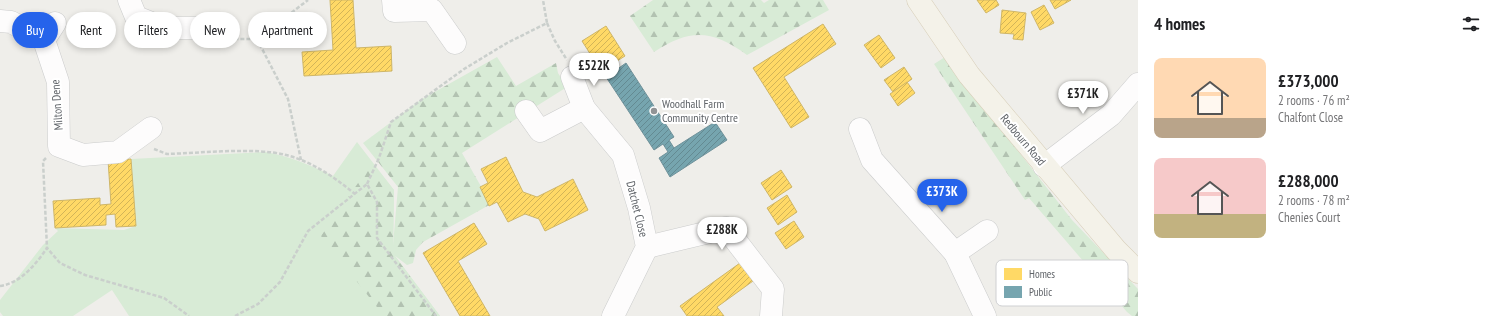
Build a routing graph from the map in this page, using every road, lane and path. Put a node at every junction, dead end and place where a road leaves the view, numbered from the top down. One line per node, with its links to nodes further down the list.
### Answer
1 (130, 0): 9 (street)
2 (308, 0): 6 (path)
3 (393, 0): 10 (street)
4 (544, 0): 8 (path)
5 (918, 0): 21 (main road, Redbourn Road)
6 (292, 12)
7 (0, 21): 19 (street, Milton Dene)
8 (547, 23): 12 (path); 22 (path)
9 (190, 28)
10 (455, 43)
11 (262, 48): 20 (path)
12 (572, 77): 14 (street, Datchet Close)
13 (1138, 84): 21 (street)
14 (584, 108): 15 (street); 25 (street, Datchet Close)
15 (526, 111)
16 (151, 128): 18 (street)
17 (860, 129): 27 (street)
18 (133, 141): 19 (street); 20 (path)
19 (59, 146): 26 (path)
20 (301, 160): 23 (path)
21 (1044, 166): 28 (main road, Redbourn Road)
22 (367, 184): 23 (path); 34 (path)
23 (355, 194): 33 (path)
24 (987, 231): 27 (street)
25 (647, 247): 35 (street, Datchet Close); 36 (street)
26 (47, 248): 31 (path); 32 (path)
27 (955, 253): 37 (street)
28 (1126, 260)
29 (1128, 262): 30 (main road, Redbourn Road)
30 (1138, 272)
31 (0, 286)
32 (189, 316)
33 (235, 316)
34 (436, 316)
35 (613, 316)
36 (772, 316)
37 (985, 316)

